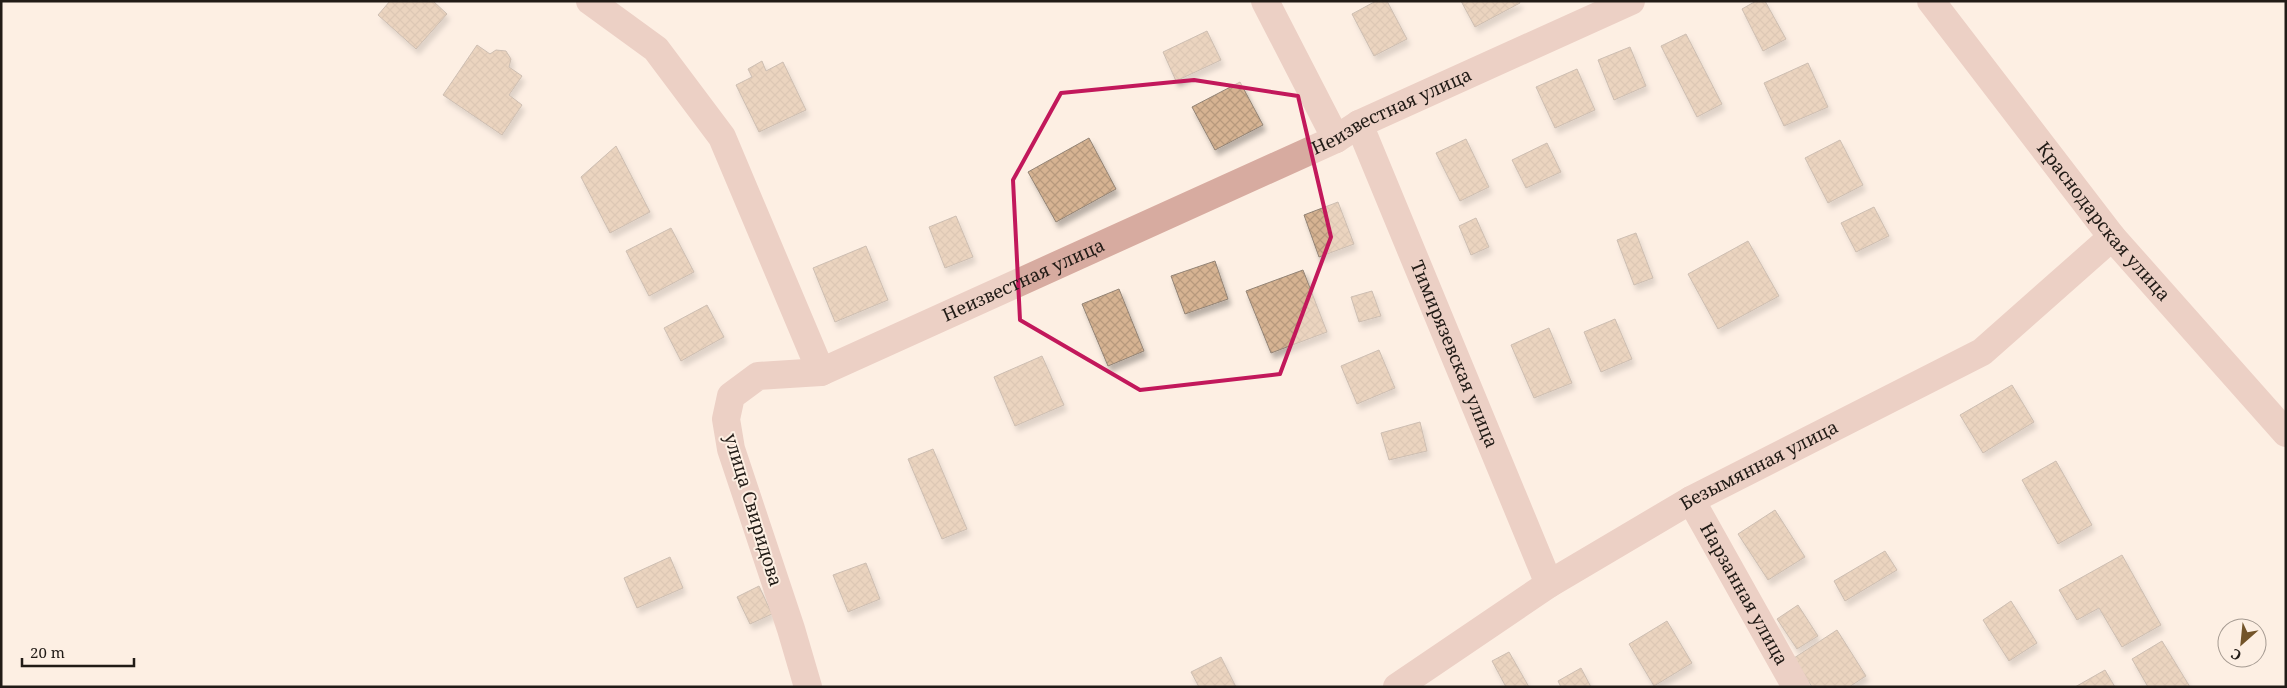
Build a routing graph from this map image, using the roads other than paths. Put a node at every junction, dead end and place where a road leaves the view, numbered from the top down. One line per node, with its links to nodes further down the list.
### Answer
1 (590, 1): 8 (street)
2 (1265, 1): 6 (street)
3 (1631, 1): 5 (street, Неизвестная улица)
4 (1931, 1): 7 (street, Краснодарская улица)
5 (1359, 124): 6 (street, Неизвестная улица); 11 (street, Тимирязевская улица)
6 (1336, 138): 8 (street, Неизвестная улица)
7 (2112, 237): 9 (street, Краснодарская улица); 10 (street, Безымянная улица)
8 (821, 372): 12 (street, улица Свиридова)
9 (2286, 434)
10 (1691, 500): 11 (street, Безымянная улица); 14 (street, Нарзанная улица)
11 (1549, 584): 13 (street, Безымянная улица)
12 (808, 687)
13 (1397, 687)
14 (1796, 687)

